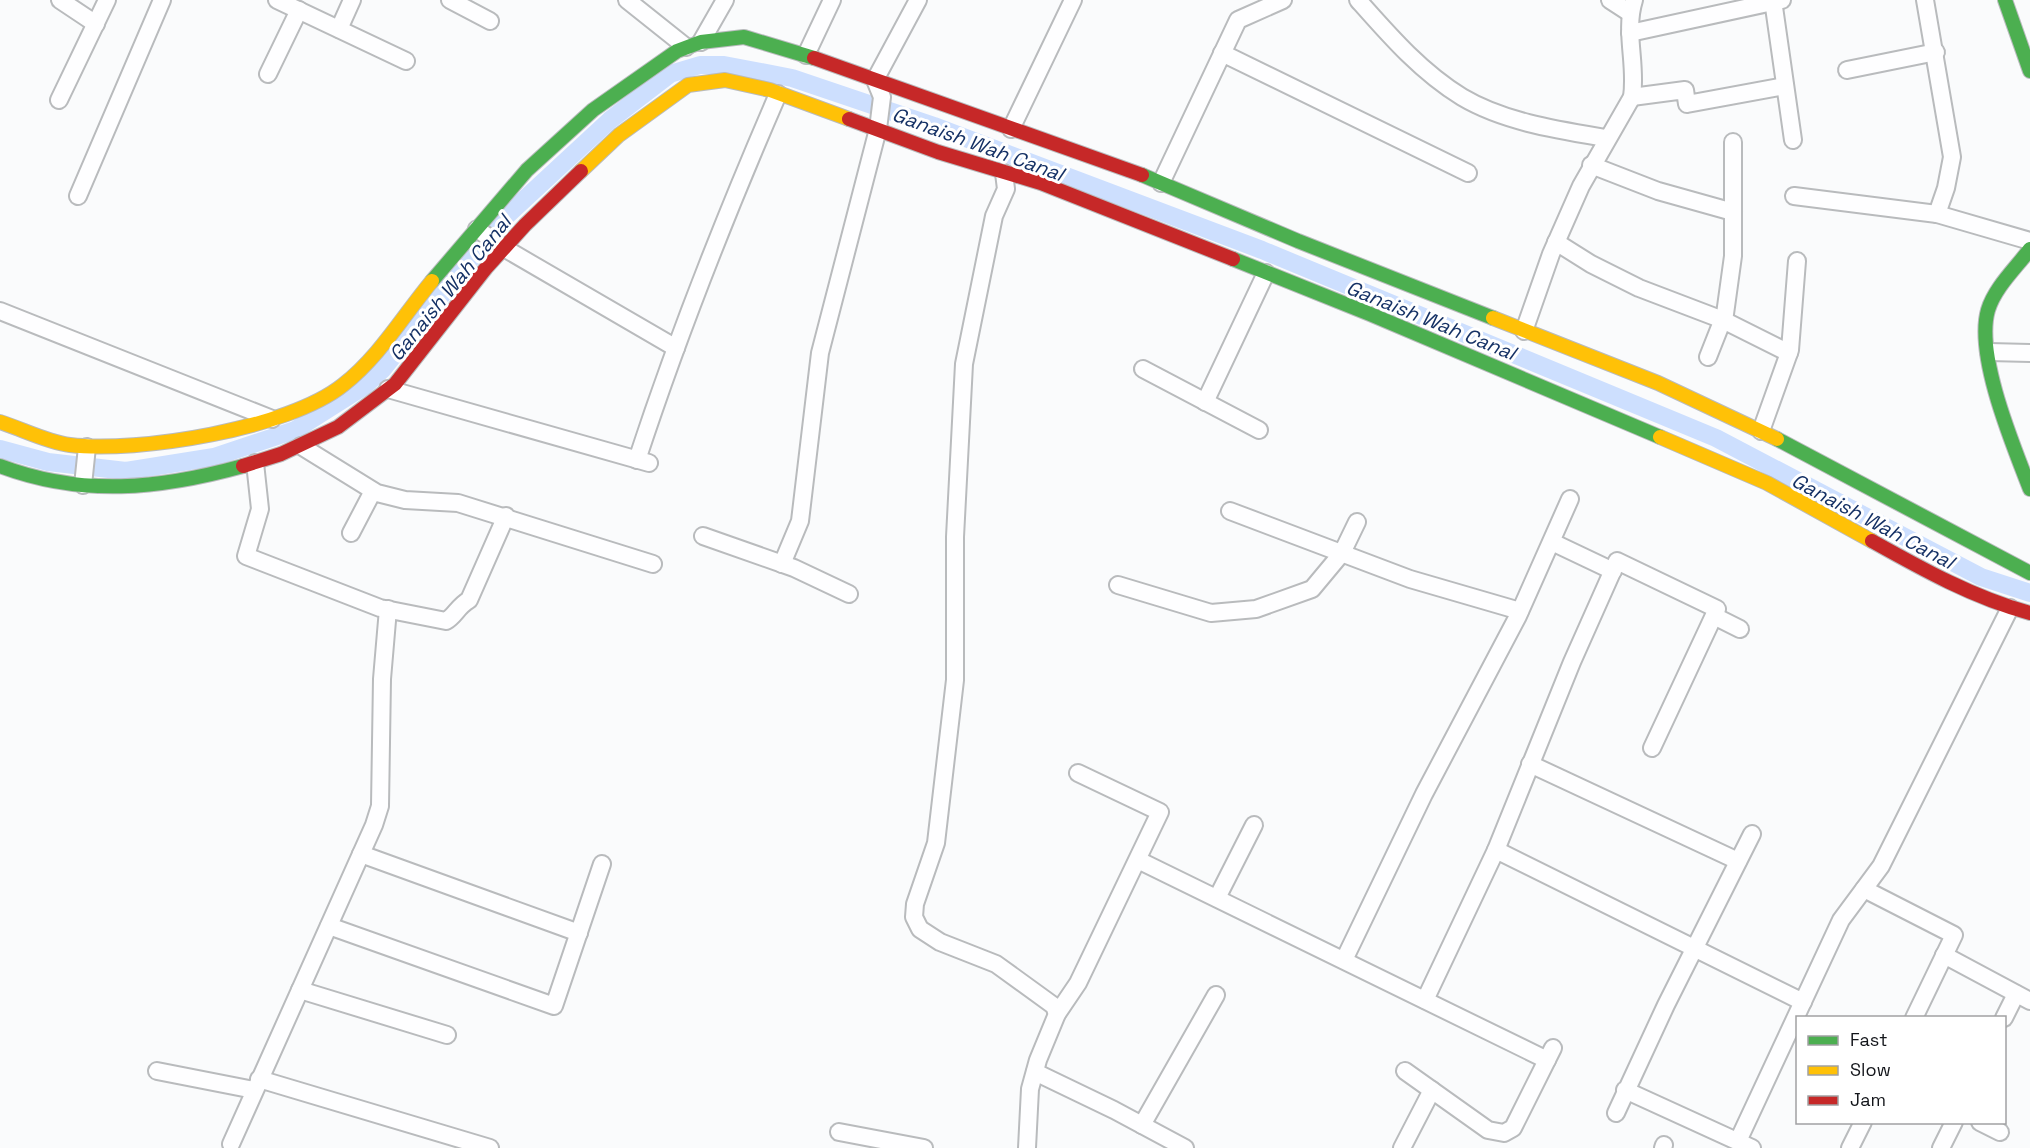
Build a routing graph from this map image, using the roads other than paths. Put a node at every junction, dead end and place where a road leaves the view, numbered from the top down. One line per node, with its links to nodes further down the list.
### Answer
1 (60, 0): 21 (street)
2 (107, 0): 21 (street)
3 (162, 0): 46 (street)
4 (277, 0): 19 (street)
5 (352, 0): 22 (street)
6 (450, 0): 20 (street)
7 (627, 0): 24 (street)
8 (725, 0): 24 (street)
9 (832, 0): 27 (street)
10 (918, 0): 32 (street)
11 (1073, 0): 38 (street)
12 (1283, 0): 26 (street)
13 (1358, 0): 39 (street)
14 (1610, 0): 18 (street)
15 (1925, 0): 25 (street)
16 (2005, 0): 30 (street)
17 (1776, 1): 23 (street); 33 (street)
18 (1632, 7): 23 (street)
19 (299, 10): 22 (street); 31 (street)
20 (490, 21)
21 (96, 24): 36 (street)
22 (339, 29): 28 (street)
23 (1630, 33): 35 (street)
24 (694, 45): 27 (street); 50 (street)
25 (1936, 52): 29 (street); 49 (street)
26 (1222, 53): 44 (street); 45 (street)
27 (806, 55): 32 (street)
28 (406, 62)
29 (1847, 70)
30 (2030, 72)
31 (268, 74)
32 (875, 80): 37 (street); 38 (street)
33 (1785, 86): 35 (street); 40 (street)
34 (778, 94): 37 (street); 53 (street); 60 (street)
35 (1632, 97): 39 (street)
36 (59, 100)
37 (877, 125): 43 (street); 88 (street)
38 (1011, 129): 45 (street)
39 (1606, 138): 42 (street)
40 (1793, 140)
41 (1733, 142): 48 (street)
42 (1591, 165): 48 (street); 52 (street)
43 (1004, 173): 56 (street); 121 (street)
44 (1467, 173)
45 (1161, 183): 59 (street)
46 (78, 196)
47 (1794, 196): 49 (street)
48 (1733, 212): 58 (street)
49 (1937, 214): 51 (street)
50 (479, 230): 53 (street); 68 (street)
51 (2030, 241)
52 (1556, 242): 58 (street); 59 (street)
53 (501, 246): 60 (street); 66 (street)
54 (2030, 249): 61 (street)
55 (1797, 261): 62 (street)
56 (1266, 273): 67 (street); 93 (street)
57 (0, 311): 68 (street)
58 (1723, 320): 62 (street); 64 (street)
59 (1524, 331): 71 (street)
60 (676, 348): 66 (street)
61 (1989, 352): 63 (street); 76 (street)
62 (1789, 353): 71 (street)
63 (2030, 353)
64 (1708, 357)
65 (1143, 369): 67 (street)
66 (388, 389): 72 (street)
67 (1205, 402): 70 (street)
68 (272, 419): 73 (street)
69 (0, 422): 73 (street)
70 (1259, 430)
71 (1761, 431): 90 (street)
72 (301, 446): 74 (street); 78 (street)
73 (87, 452): 77 (street)
74 (255, 463): 77 (street); 94 (street)
75 (0, 466): 77 (street)
76 (2028, 479)
77 (83, 481)
78 (373, 491): 81 (street); 83 (street)
79 (1570, 499): 85 (street)
80 (1230, 511): 86 (street)
81 (506, 516): 87 (street); 94 (street)
82 (1357, 522): 86 (street)
83 (351, 533)
84 (703, 536): 88 (street)
85 (1552, 542): 89 (street); 95 (street)
86 (1342, 553): 91 (street); 95 (street)
87 (653, 564)
88 (782, 564): 92 (street)
89 (1613, 571): 97 (street); 100 (street)
90 (2030, 573)
91 (1118, 585)
92 (849, 594)
93 (2010, 608): 96 (street); 109 (street)
94 (387, 609): 105 (street)
95 (1520, 611): 115 (street)
96 (2030, 613)
97 (1714, 616): 98 (street); 99 (street)
98 (1740, 629)
99 (1652, 748)
100 (1530, 764): 104 (street); 107 (street)
101 (1078, 772): 106 (street)
102 (1254, 825): 110 (street)
103 (1752, 834): 107 (street)
104 (1496, 849): 113 (street); 119 (street)
105 (361, 854): 111 (street); 112 (street)
106 (1138, 860): 110 (street); 121 (street)
107 (1738, 861): 113 (street)
108 (602, 864): 112 (street)
109 (1864, 889): 114 (street); 120 (street)
110 (1217, 898): 115 (street)
111 (329, 926): 112 (street); 116 (street)
112 (579, 933)
113 (1694, 948): 120 (street); 132 (street)
114 (1944, 955): 118 (street); 123 (street)
115 (1344, 960): 119 (street)
116 (300, 990): 126 (street); 130 (street)
117 (1216, 995): 137 (street)
118 (2023, 998): 124 (street)
119 (1425, 1000): 131 (street)
120 (1803, 1002): 122 (street)
121 (1057, 1014): 129 (street)
122 (1797, 1016)
123 (1914, 1016)
124 (2005, 1016)
125 (1796, 1019): 141 (street)
126 (447, 1035)
127 (157, 1071): 130 (street)
128 (1405, 1071): 131 (street)
129 (1035, 1072): 137 (street); 144 (street)
130 (257, 1084): 140 (street); 142 (street)
131 (1432, 1090): 146 (street)
132 (1625, 1090): 133 (street); 141 (street)
133 (1616, 1113)
134 (1862, 1124): 147 (street)
135 (1953, 1124): 148 (street)
136 (1984, 1124): 139 (street)
137 (1142, 1125): 145 (street)
138 (839, 1132): 143 (street)
139 (2000, 1132)
140 (231, 1144)
141 (1745, 1145)
142 (490, 1148)
143 (924, 1148)
144 (1027, 1148)
145 (1185, 1148)
146 (1402, 1148)
147 (1850, 1148)
148 (1941, 1148)

